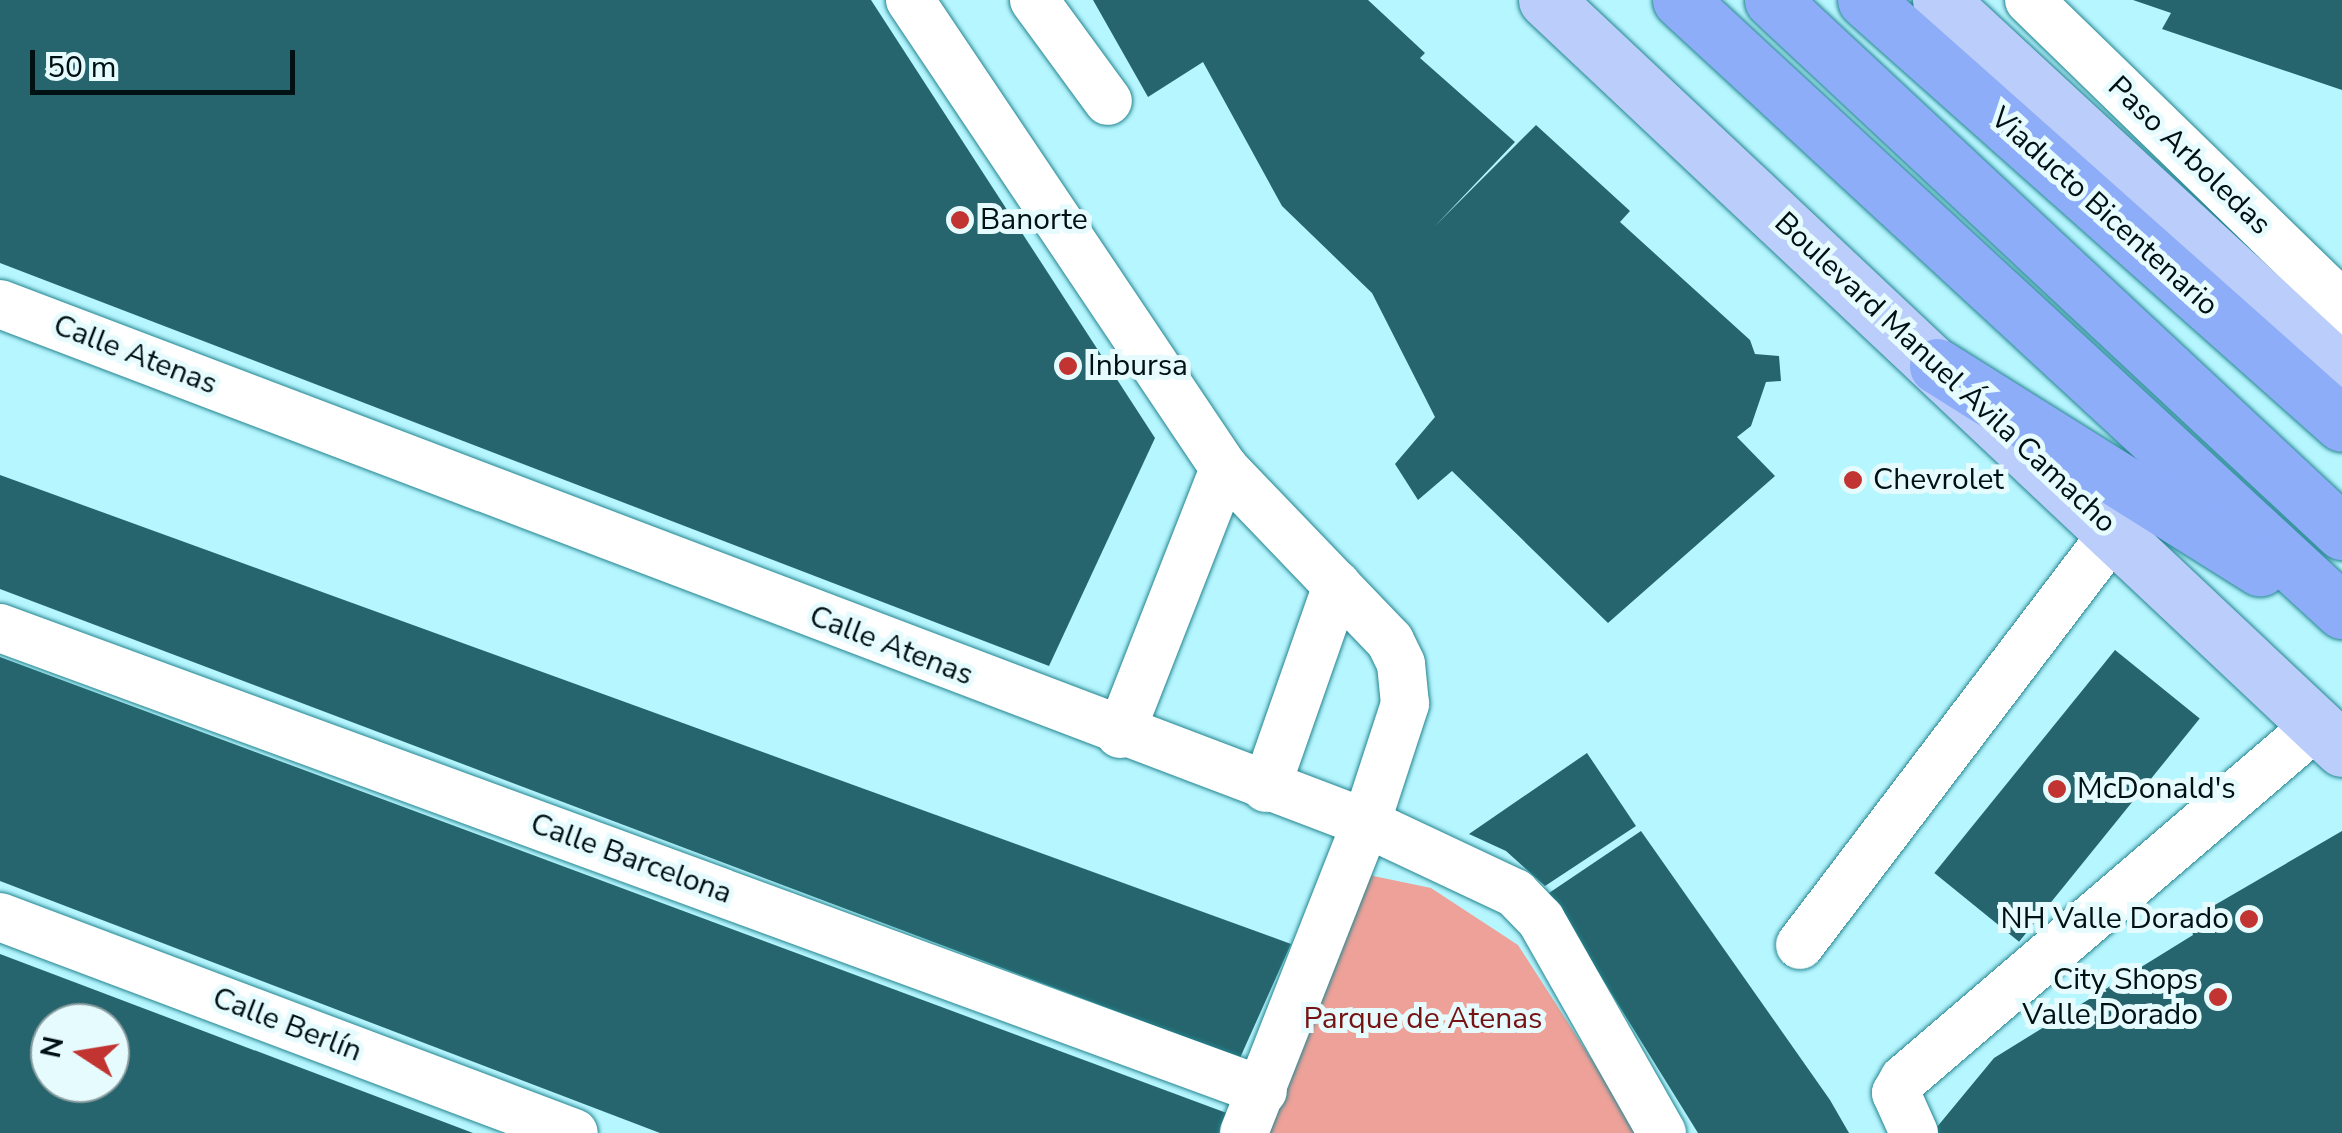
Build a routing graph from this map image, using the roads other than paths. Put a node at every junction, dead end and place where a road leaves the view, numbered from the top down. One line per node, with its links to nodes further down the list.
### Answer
1 (910, 0): 15 (street)
2 (1034, 0): 9 (street)
3 (1546, 0): 12 (main road, Boulevard Manuel Ávila Camacho)
4 (1680, 0): 19 (highway)
5 (1772, 0): 17 (highway)
6 (1865, 0): 14 (highway, Viaducto Bicentenario)
7 (1940, 0): 13 (main road)
8 (2029, 0): 11 (street, Paso Arboledas)
9 (1108, 101)
10 (0, 304): 22 (street, Calle Atenas)
11 (2342, 317)
12 (1937, 366): 16 (main road, Boulevard Manuel Ávila Camacho); 20 (highway)
13 (2342, 372)
14 (2342, 424)
15 (1224, 468): 18 (street); 22 (street)
16 (2114, 532): 23 (main road, Boulevard Manuel Ávila Camacho); 27 (street)
17 (2342, 532)
18 (1337, 585): 24 (street); 25 (street)
19 (2342, 611)
20 (2342, 621)
21 (0, 628): 28 (street, Calle Barcelona)
22 (1120, 734): 24 (street, Calle Atenas)
23 (2330, 737): 31 (street)
24 (1266, 788): 25 (street, Calle Atenas)
25 (1366, 824): 28 (street); 30 (street, Calle Atenas)
26 (0, 918): 29 (street, Calle Berlín)
27 (1800, 945)
28 (1254, 1112)
29 (574, 1133)
30 (1662, 1133)
31 (1914, 1133)

